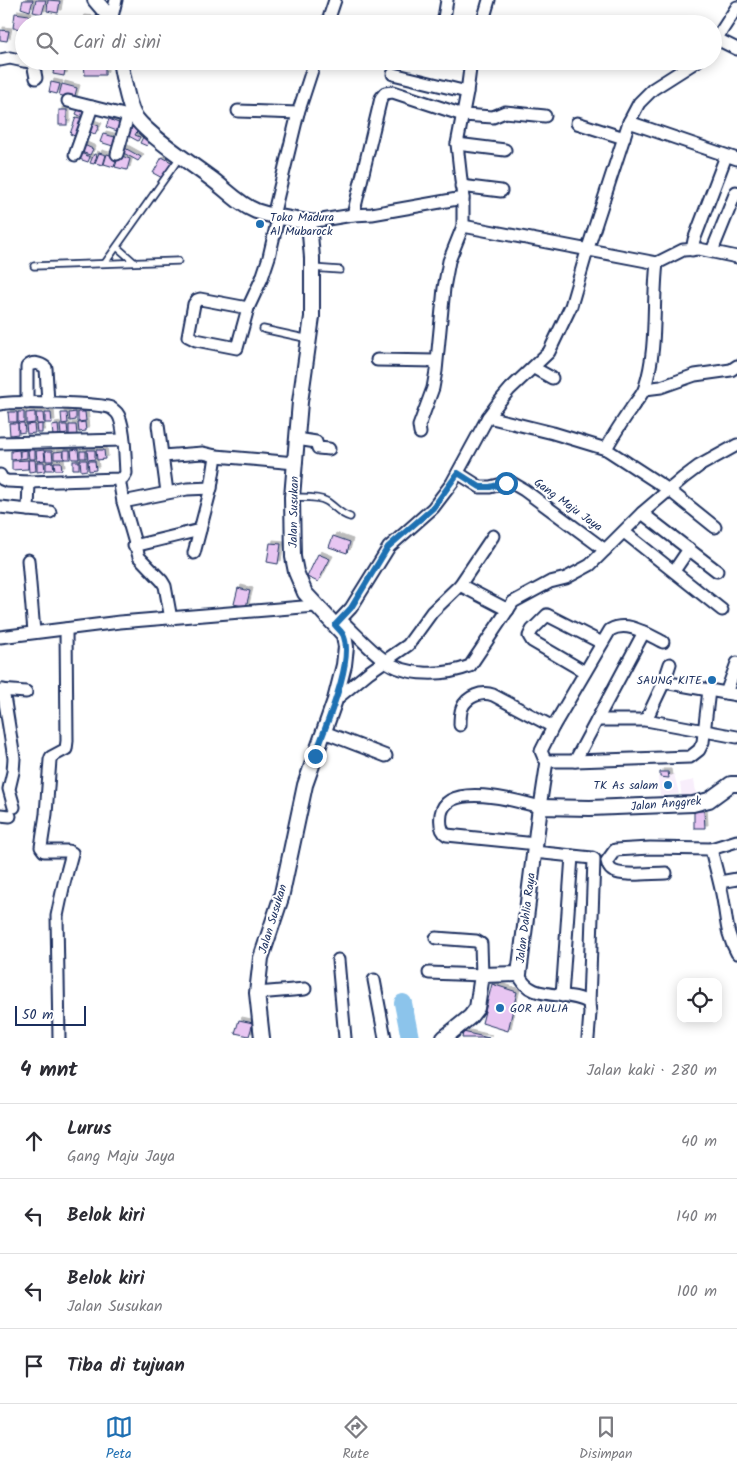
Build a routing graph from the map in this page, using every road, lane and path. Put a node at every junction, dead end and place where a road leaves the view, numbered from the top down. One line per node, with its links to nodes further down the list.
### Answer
1 (95, 0): 7 (street)
2 (116, 0): 8 (street)
3 (335, 0): 9 (street)
4 (447, 0): 10 (street)
5 (489, 0): 11 (street)
6 (737, 8): 12 (street)
7 (107, 15)
8 (113, 15)
9 (330, 15)
10 (444, 15)
11 (485, 15)
12 (722, 30)
13 (722, 44): 14 (street)
14 (737, 49)
15 (15, 59): 16 (street)
16 (0, 60)
17 (34, 70): 23 (street)
18 (122, 70): 29 (street)
19 (312, 70): 28 (street)
20 (470, 70): 24 (street)
21 (682, 70): 32 (street)
22 (393, 74): 24 (street)
23 (36, 78)
24 (467, 92): 30 (street)
25 (68, 101): 26 (street)
26 (92, 107): 29 (street); 38 (street)
27 (238, 111): 28 (street)
28 (298, 113): 46 (street)
29 (130, 115): 37 (street); 39 (street)
30 (463, 115): 31 (street); 35 (street); 45 (street)
31 (545, 116)
32 (629, 122): 34 (street); 40 (street)
33 (577, 123): 34 (street)
34 (624, 138): 51 (street)
35 (457, 144): 36 (street); 41 (street)
36 (505, 150)
37 (117, 154)
38 (75, 155)
39 (180, 157): 46 (street); 49 (lane)
40 (732, 158): 50 (street)
41 (461, 186): 42 (street); 44 (street)
42 (501, 191)
43 (736, 192): 52 (street)
44 (463, 198): 45 (street); 48 (street)
45 (353, 215): 47 (street)
46 (276, 217): 47 (street); 61 (street)
47 (308, 222): 59 (street, Jalan Susukan)
48 (463, 226): 51 (street); 65 (street)
49 (116, 247): 55 (lane); 56 (lane)
50 (692, 250): 52 (street); 57 (street)
51 (587, 251): 57 (street); 67 (street)
52 (712, 251): 53 (street)
53 (737, 257)
54 (178, 261): 55 (lane)
55 (134, 262): 56 (lane)
56 (105, 263): 58 (lane)
57 (657, 263): 69 (street)
58 (34, 266)
59 (312, 268): 60 (lane); 63 (street, Jalan Susukan)
60 (340, 270)
61 (248, 308): 61 (street)
62 (263, 329): 63 (lane)
63 (310, 338): 77 (street, Jalan Susukan)
64 (377, 360): 65 (street)
65 (436, 361): 75 (street)
66 (737, 366): 69 (street)
67 (534, 368): 68 (street); 73 (street)
68 (552, 378)
69 (645, 389): 83 (street)
70 (28, 403): 71 (street); 71 (street); 72 (street)
71 (48, 403): 78 (street)
72 (0, 404)
73 (488, 417): 83 (street); 87 (street)
74 (158, 425): 84 (street)
75 (420, 433)
76 (0, 437): 79 (street)
77 (297, 439): 82 (street); 86 (street, Jalan Susukan)
78 (123, 440): 79 (street); 89 (street)
79 (0, 443): 81 (street)
80 (737, 445): 92 (street)
81 (0, 448)
82 (328, 449)
83 (606, 449): 92 (street)
84 (162, 456): 85 (street); 93 (street)
85 (216, 456): 86 (street); 91 (street)
86 (295, 463): 94 (street, Jalan Susukan)
87 (458, 473): 107 (street, Gang Maju Jaya); 117 (street)
88 (0, 475): 90 (street)
89 (119, 479): 90 (street); 95 (street)
90 (29, 482): 97 (street)
91 (212, 488): 93 (street); 102 (street)
92 (669, 490): 99 (street); 101 (street)
93 (167, 492): 95 (street)
94 (292, 497): 100 (lane); 113 (street, Jalan Susukan)
95 (123, 502): 105 (street)
96 (0, 506): 97 (street)
97 (28, 510): 98 (street)
98 (50, 512)
99 (642, 514): 103 (street); 106 (street)
100 (350, 518)
101 (715, 527)
102 (200, 530): 105 (street); 108 (street)
103 (624, 532): 107 (street); 110 (street)
104 (493, 536): 112 (street)
105 (134, 546): 116 (street)
106 (688, 549): 110 (street); 111 (street)
107 (605, 550): 114 (street)
108 (194, 552)
109 (28, 560): 119 (street)
110 (674, 571): 115 (street)
111 (717, 571)
112 (460, 585): 114 (street); 124 (street)
113 (315, 606): 116 (street); 117 (street, Jalan Susukan)
114 (508, 610): 124 (street)
115 (722, 610)
116 (171, 619): 118 (street)
117 (338, 622): 124 (street); 133 (street, Jalan Susukan)
118 (66, 629): 119 (street); 166 (street)
119 (34, 632): 121 (street)
120 (644, 632): 122 (street); 123 (street); 134 (street)
121 (0, 637)
122 (663, 642)
123 (602, 644): 127 (street); 127 (street)
124 (385, 661): 133 (street)
125 (670, 664): 128 (street)
126 (737, 664): 132 (street)
127 (586, 672): 137 (street)
128 (664, 682): 130 (street); 135 (street)
129 (2, 690): 131 (street); 146 (street)
130 (708, 690): 132 (street); 138 (street)
131 (26, 692)
132 (732, 694)
133 (335, 700): 139 (street, Jalan Susukan)
134 (597, 720): 135 (street); 143 (street)
135 (646, 720): 138 (street)
136 (460, 725): 137 (street)
137 (553, 727): 142 (street)
138 (704, 731): 140 (street); 143 (street)
139 (324, 732): 141 (street); 163 (street, Jalan Susukan)
140 (737, 737)
141 (386, 756)
142 (547, 761): 143 (street); 145 (street)
143 (575, 761)
144 (737, 784): 145 (street, Jalan Anggrek)
145 (540, 806): 148 (street, Jalan Dahlia Raya); 148 (street)
146 (8, 813)
147 (737, 841): 149 (street)
148 (535, 848): 150 (street); 159 (street, Jalan Dahlia Raya)
149 (711, 849): 151 (street); 153 (street)
150 (572, 856): 164 (street); 165 (street)
151 (666, 873)
152 (737, 879): 153 (street)
153 (720, 882): 154 (street)
154 (732, 916): 156 (street)
155 (436, 938): 160 (street)
156 (737, 953)
157 (338, 960): 168 (street)
158 (429, 973): 160 (street)
159 (519, 974): 160 (street, Jalan Dahlia Raya); 164 (street)
160 (482, 975): 170 (street)
161 (374, 980): 169 (street)
162 (305, 990): 163 (street)
163 (257, 993): 167 (street, Jalan Susukan)
164 (562, 996): 165 (street)
165 (589, 1003): 171 (street)
166 (59, 1038)
167 (262, 1038)
168 (345, 1038)
169 (384, 1038)
170 (444, 1038)
171 (588, 1038)

